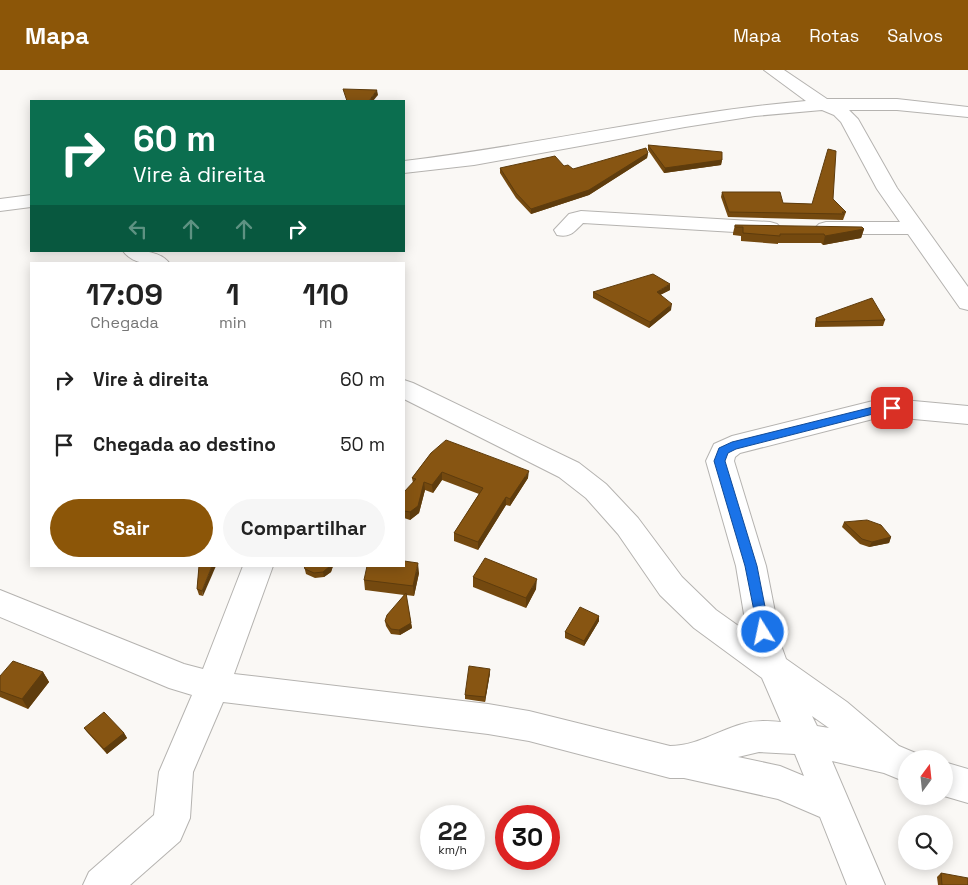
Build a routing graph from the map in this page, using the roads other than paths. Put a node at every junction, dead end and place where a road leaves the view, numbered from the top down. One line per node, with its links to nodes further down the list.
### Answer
1 (773, 70): 2 (street)
2 (822, 104): 3 (street); 4 (street); 8 (street)
3 (968, 111)
4 (405, 167)
5 (0, 196): 6 (street)
6 (26, 202): 7 (street)
7 (0, 205)
8 (914, 228): 9 (street); 12 (street)
9 (565, 230)
10 (136, 252): 11 (street)
11 (155, 262)
12 (968, 303)
13 (405, 389): 17 (street)
14 (968, 415): 17 (street)
15 (258, 567): 18 (street)
16 (0, 603): 18 (street)
17 (772, 665): 19 (street); 21 (street)
18 (213, 686): 20 (street); 25 (street)
19 (806, 739): 20 (street); 21 (street); 24 (street)
20 (684, 762): 24 (street)
21 (897, 762)
22 (953, 782): 23 (street)
23 (968, 786)
24 (833, 805): 26 (street)
25 (102, 885)
26 (866, 885)

